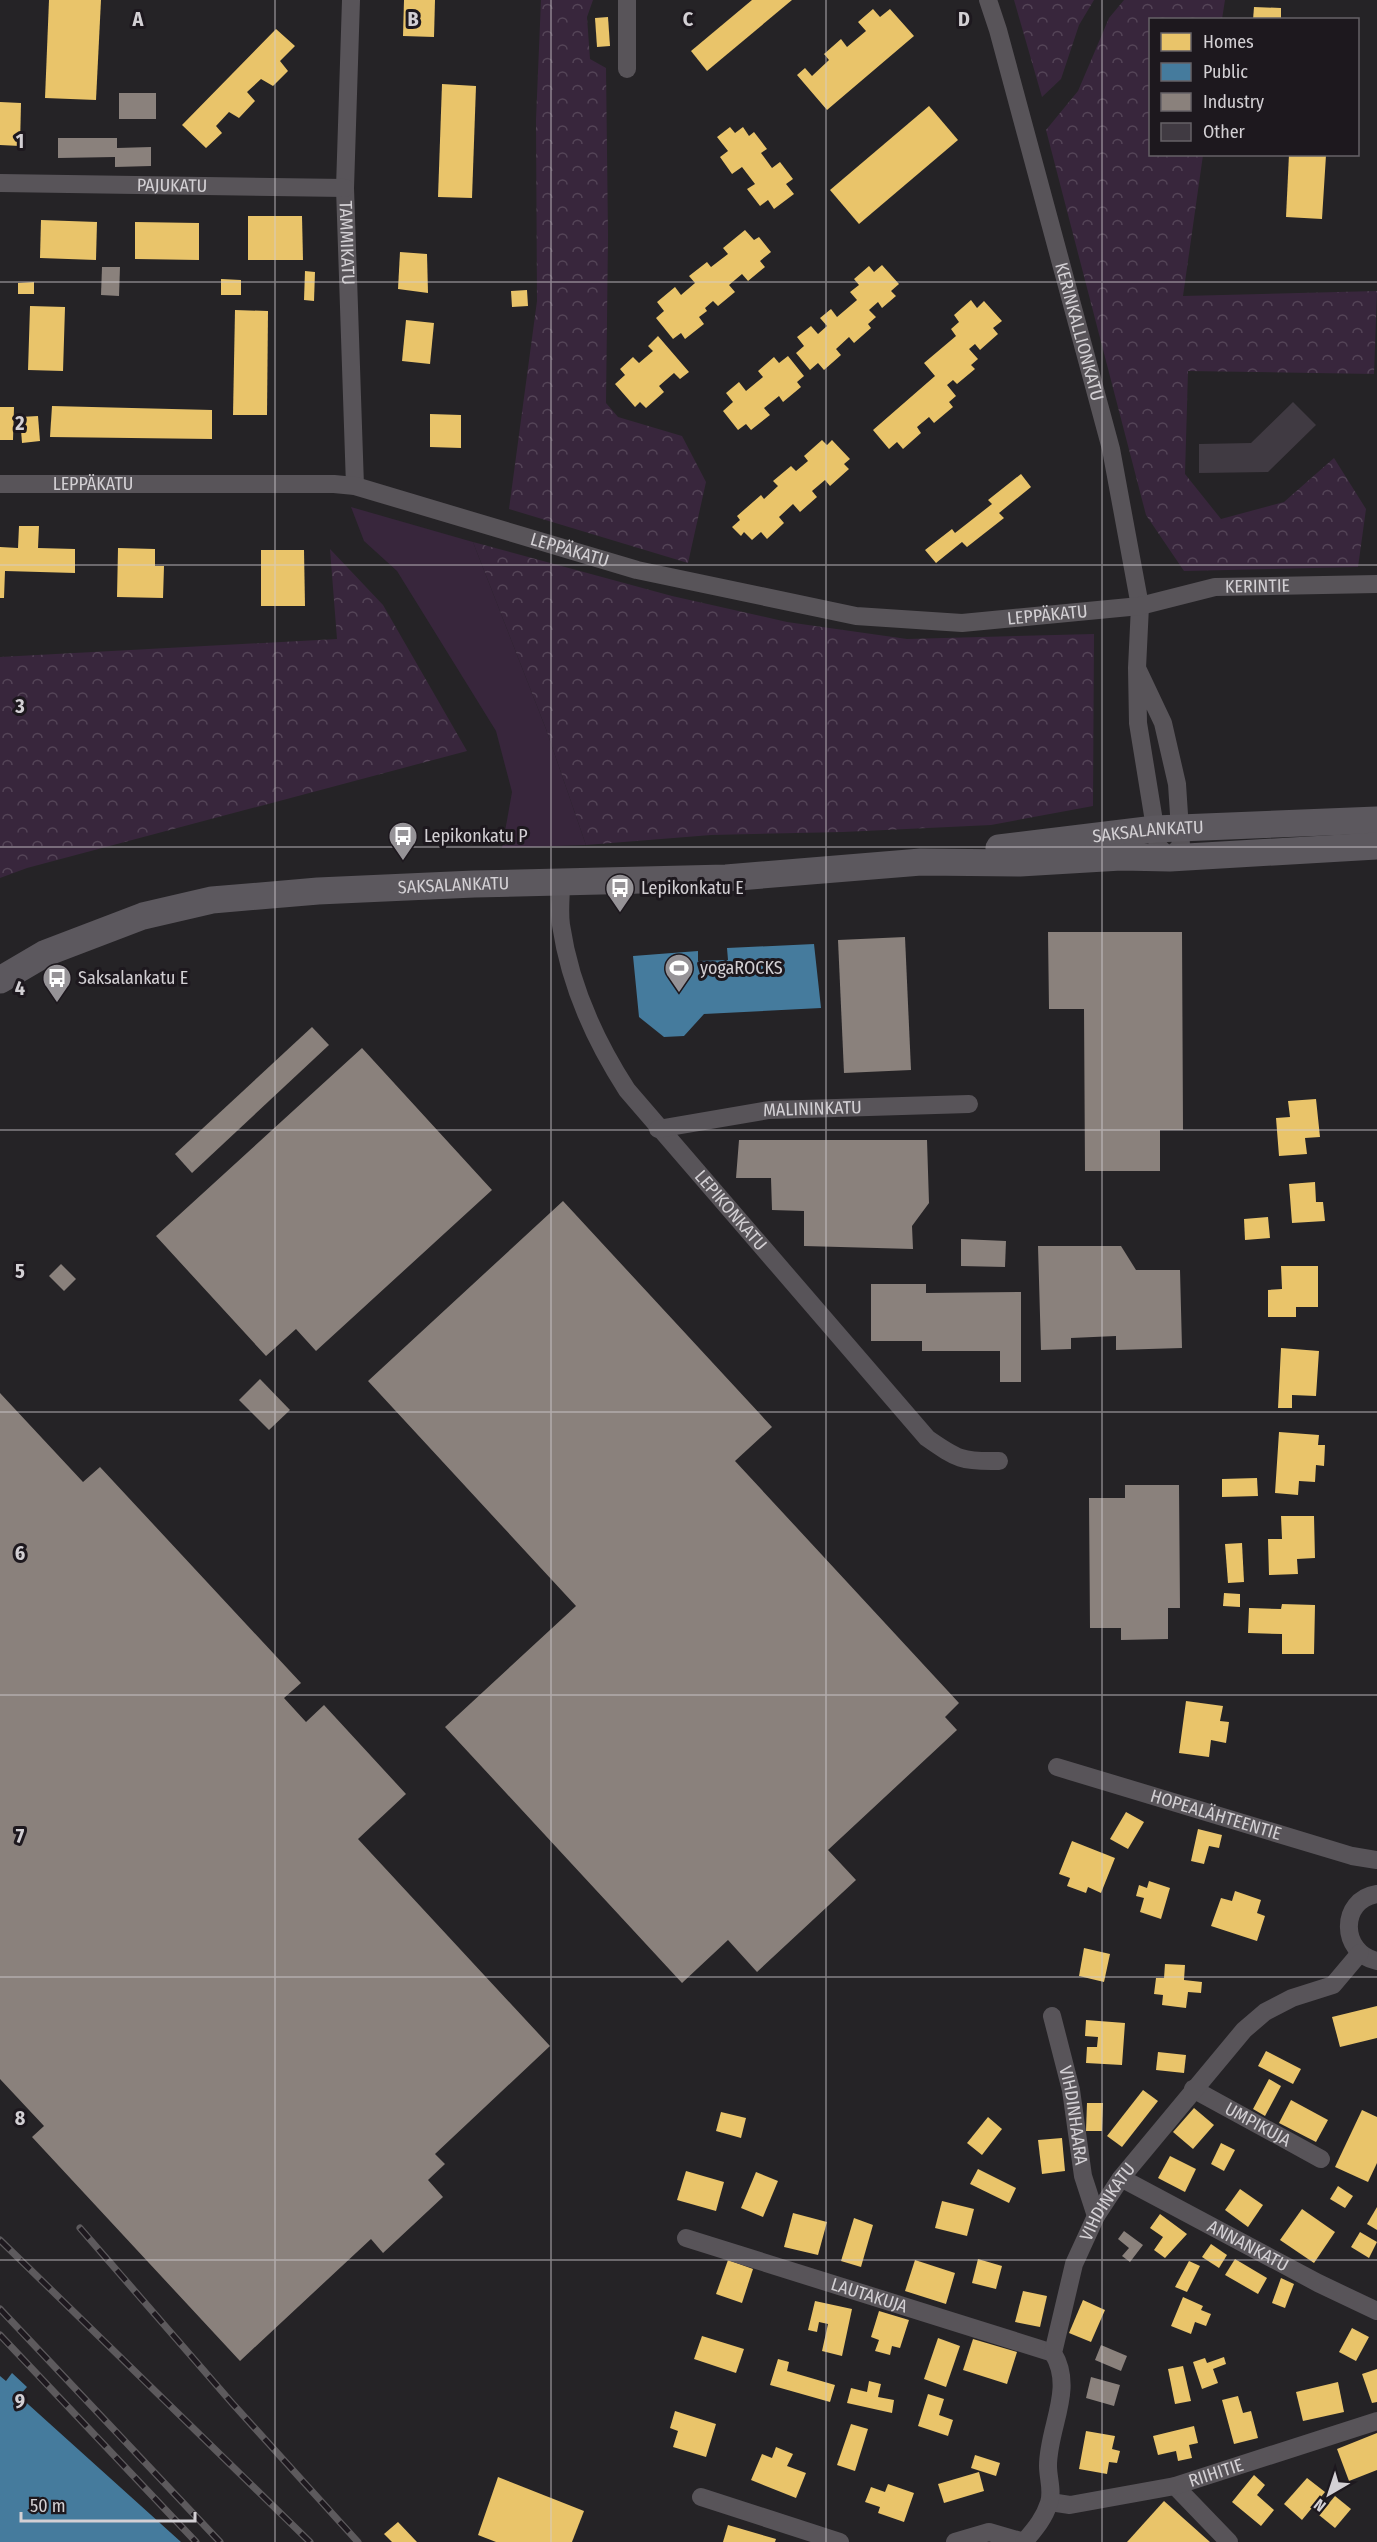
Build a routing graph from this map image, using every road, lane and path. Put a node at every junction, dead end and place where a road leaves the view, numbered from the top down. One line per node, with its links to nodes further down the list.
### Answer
1 (351, 0): 6 (street, TAMMIKATU)
2 (627, 0): 4 (street)
3 (988, 0): 10 (street, KERINKALLIONKATU)
4 (627, 69)
5 (0, 183): 6 (street, PAJUKATU)
6 (345, 188): 8 (street, TAMMIKATU)
7 (0, 484): 8 (street, LEPPÄKATU)
8 (355, 486): 10 (street, LEPPÄKATU)
9 (1377, 584): 10 (street, KERINTIE)
10 (1140, 606): 11 (street, KERINKALLIONKATU)
11 (1137, 668): 13 (street, KERINKALLIONKATU); 14 (street, KERINKALLIONKATU)
12 (1377, 820): 13 (main road, SAKSALANKATU)
13 (1181, 828): 14 (main road, SAKSALANKATU); 16 (street, KERINKALLIONKATU)
14 (1155, 829): 16 (street, KERINKALLIONKATU); 17 (main road, SAKSALANKATU)
15 (1377, 846): 16 (main road, SAKSALANKATU)
16 (1170, 858): 17 (main road, SAKSALANKATU)
17 (921, 862): 18 (main road, SAKSALANKATU)
18 (561, 883): 19 (main road, SAKSALANKATU); 21 (street, LEPIKONKATU)
19 (0, 980)
20 (969, 1104): 21 (street, MALININKATU)
21 (658, 1129): 22 (street, LEPIKONKATU)
22 (999, 1461)
23 (1057, 1767): 24 (street, HOPEALÄHTEENTIE)
24 (1377, 1860)
25 (1377, 1894): 26 (street)
26 (1360, 1953): 27 (street); 29 (street, VIHDINKATU)
27 (1377, 1961)
28 (1052, 2016): 32 (street, VIHDINHAARA)
29 (1194, 2089): 30 (street, UMPIKUJA); 31 (street, VIHDINKATU)
30 (1321, 2159)
31 (1121, 2178): 32 (street, VIHDINKATU); 34 (street, ANNANKATU)
32 (1096, 2216): 35 (street, VIHDINKATU)
33 (686, 2238): 35 (street, LAUTAKUJA)
34 (1377, 2311)
35 (1053, 2353): 39 (street)
36 (1377, 2421): 37 (street, RIIHITIE)
37 (1175, 2486): 39 (street, RIIHITIE); 43 (street)
38 (701, 2497): 40 (street)
39 (1050, 2502): 42 (street)
40 (840, 2542)
41 (955, 2542): 42 (street)
42 (1024, 2542)
43 (1229, 2542)

